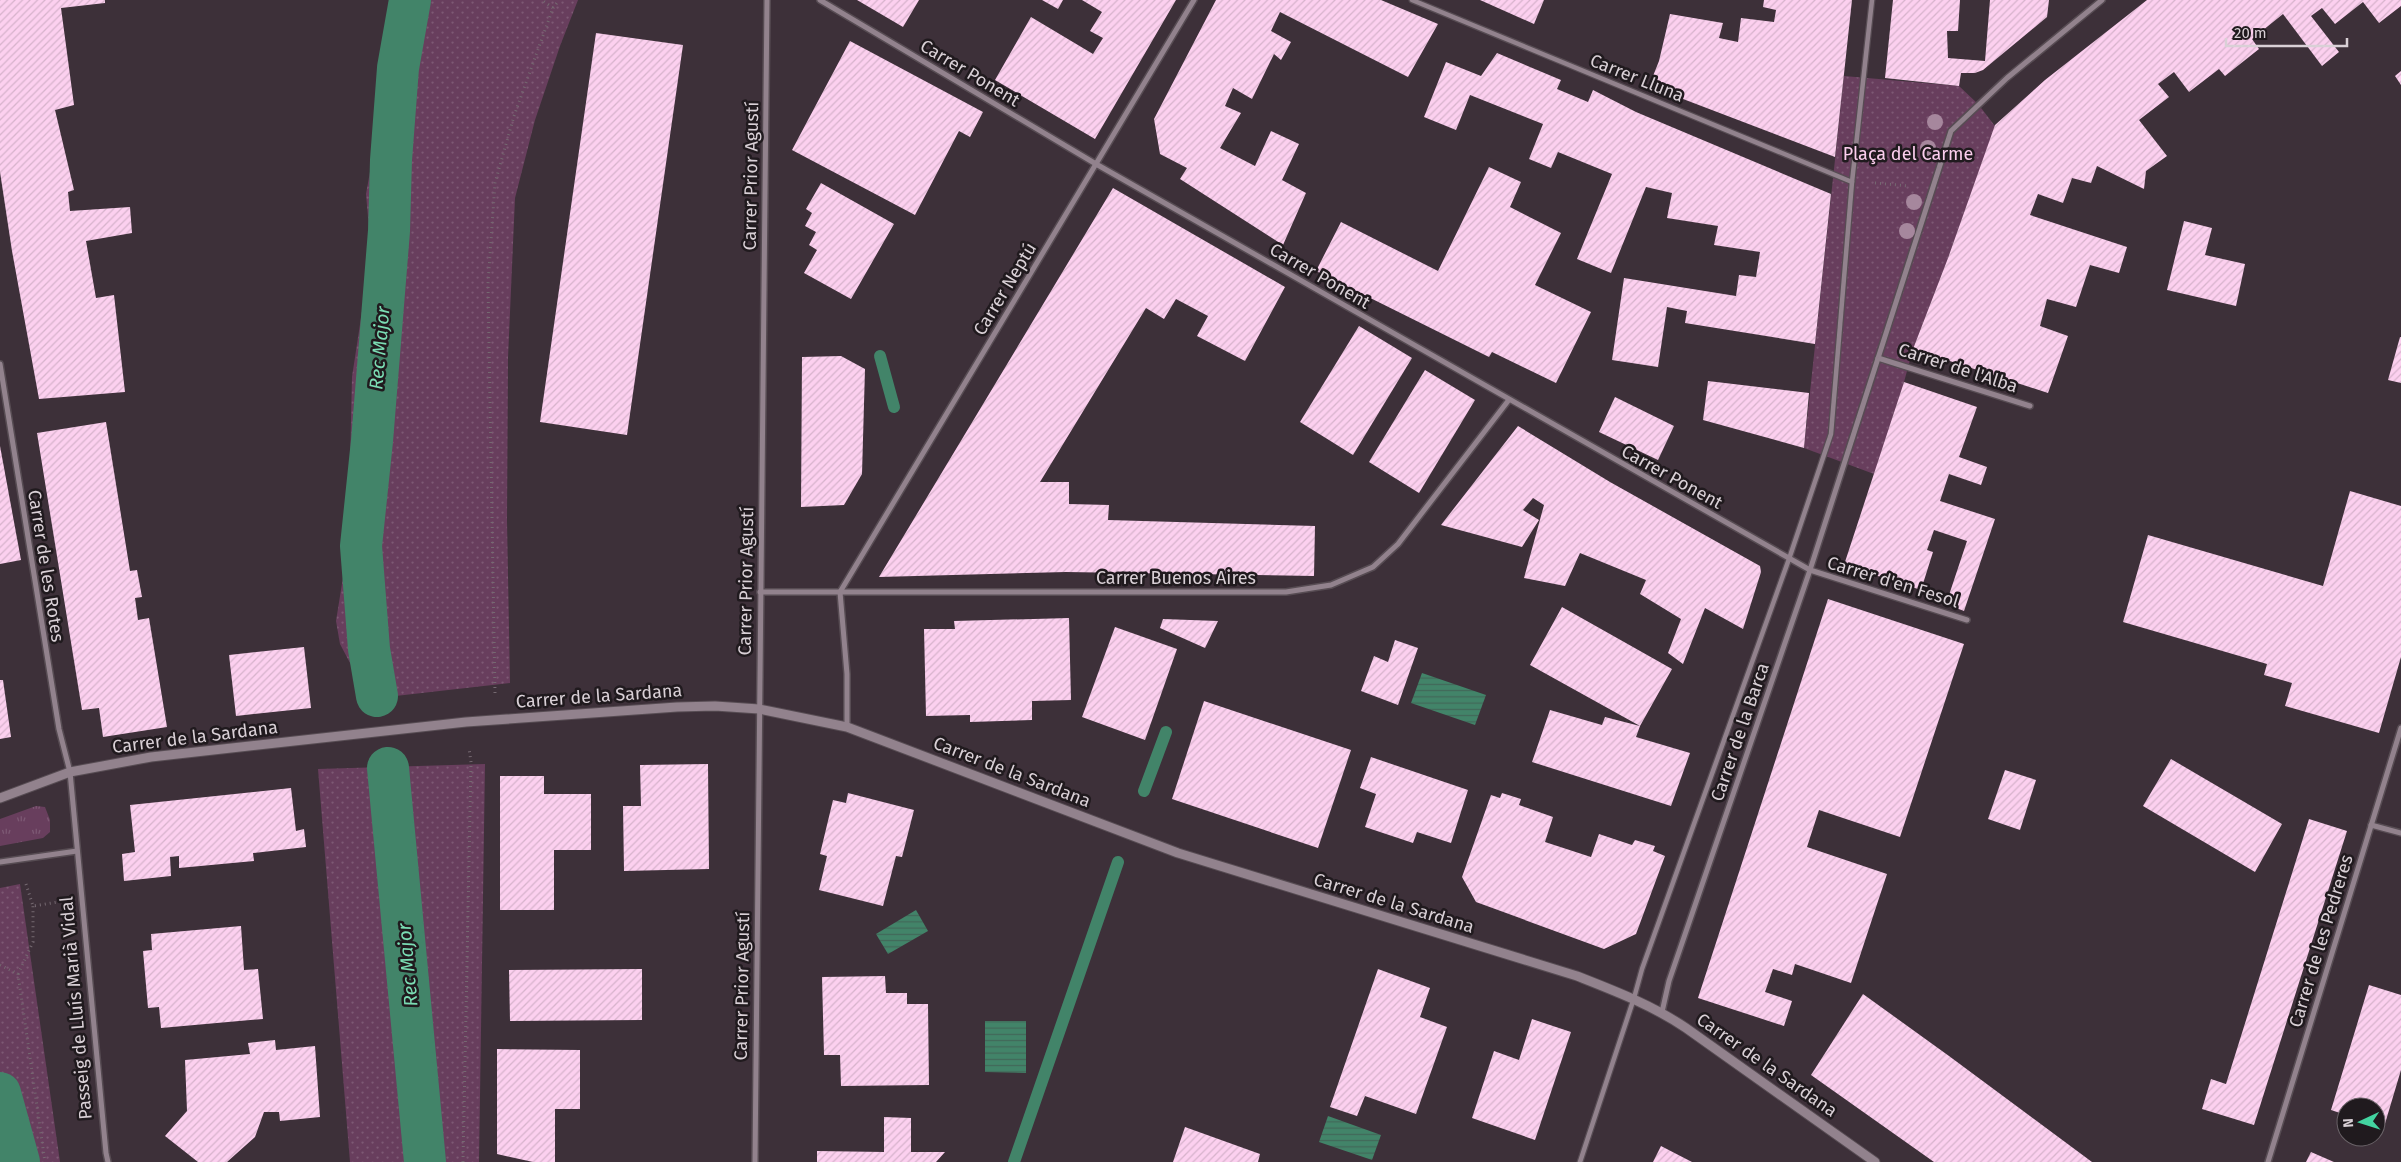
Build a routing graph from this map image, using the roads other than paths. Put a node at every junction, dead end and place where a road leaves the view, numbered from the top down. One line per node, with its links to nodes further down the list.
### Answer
1 (767, 0): 15 (street, Carrer Prior Agustí)
2 (820, 0): 7 (street, Carrer Ponent)
3 (1194, 0): 7 (street, Carrer Neptú)
4 (1412, 0): 8 (street, Carrer Lluna)
5 (1872, 0): 8 (street)
6 (2102, 0): 9 (street)
7 (1096, 164): 11 (street, Carrer Ponent); 16 (street, Carrer Neptú)
8 (1852, 182): 13 (street)
9 (1878, 358): 12 (street, Carrer de l'Alba); 14 (street, Carrer de la Barca)
10 (0, 364): 21 (street, Carrer de les Rotes)
11 (1508, 401): 13 (street, Carrer Ponent); 16 (street, Carrer Buenos Aires)
12 (2030, 406)
13 (1789, 559): 14 (street, Carrer Ponent); 27 (street)
14 (1810, 570): 17 (street, Carrer d'en Fesol); 28 (street, Carrer de la Barca)
15 (760, 592): 16 (street, Carrer Buenos Aires); 18 (street, Carrer Prior Agustí)
16 (840, 592): 19 (street)
17 (1967, 620)
18 (759, 708): 19 (street, Carrer de la Sardana); 21 (street, Carrer de la Sardana); 30 (street, Carrer Prior Agustí)
19 (847, 727): 27 (street, Carrer de la Sardana)
20 (2401, 728): 23 (street, Carrer de les Pedreres)
21 (70, 772): 22 (street); 25 (street, Passeig de Lluís Marià Vidal)
22 (0, 798)
23 (2371, 825): 24 (street); 33 (street, Carrer de les Pedreres)
24 (2401, 833)
25 (77, 851): 26 (street); 29 (street, Passeig de Lluís Marià Vidal)
26 (0, 862)
27 (1634, 998): 28 (street, Carrer de la Sardana); 31 (street)
28 (1662, 1012): 32 (street, Carrer de la Sardana)
29 (108, 1162)
30 (755, 1162)
31 (1580, 1162)
32 (1875, 1162)
33 (2268, 1162)

